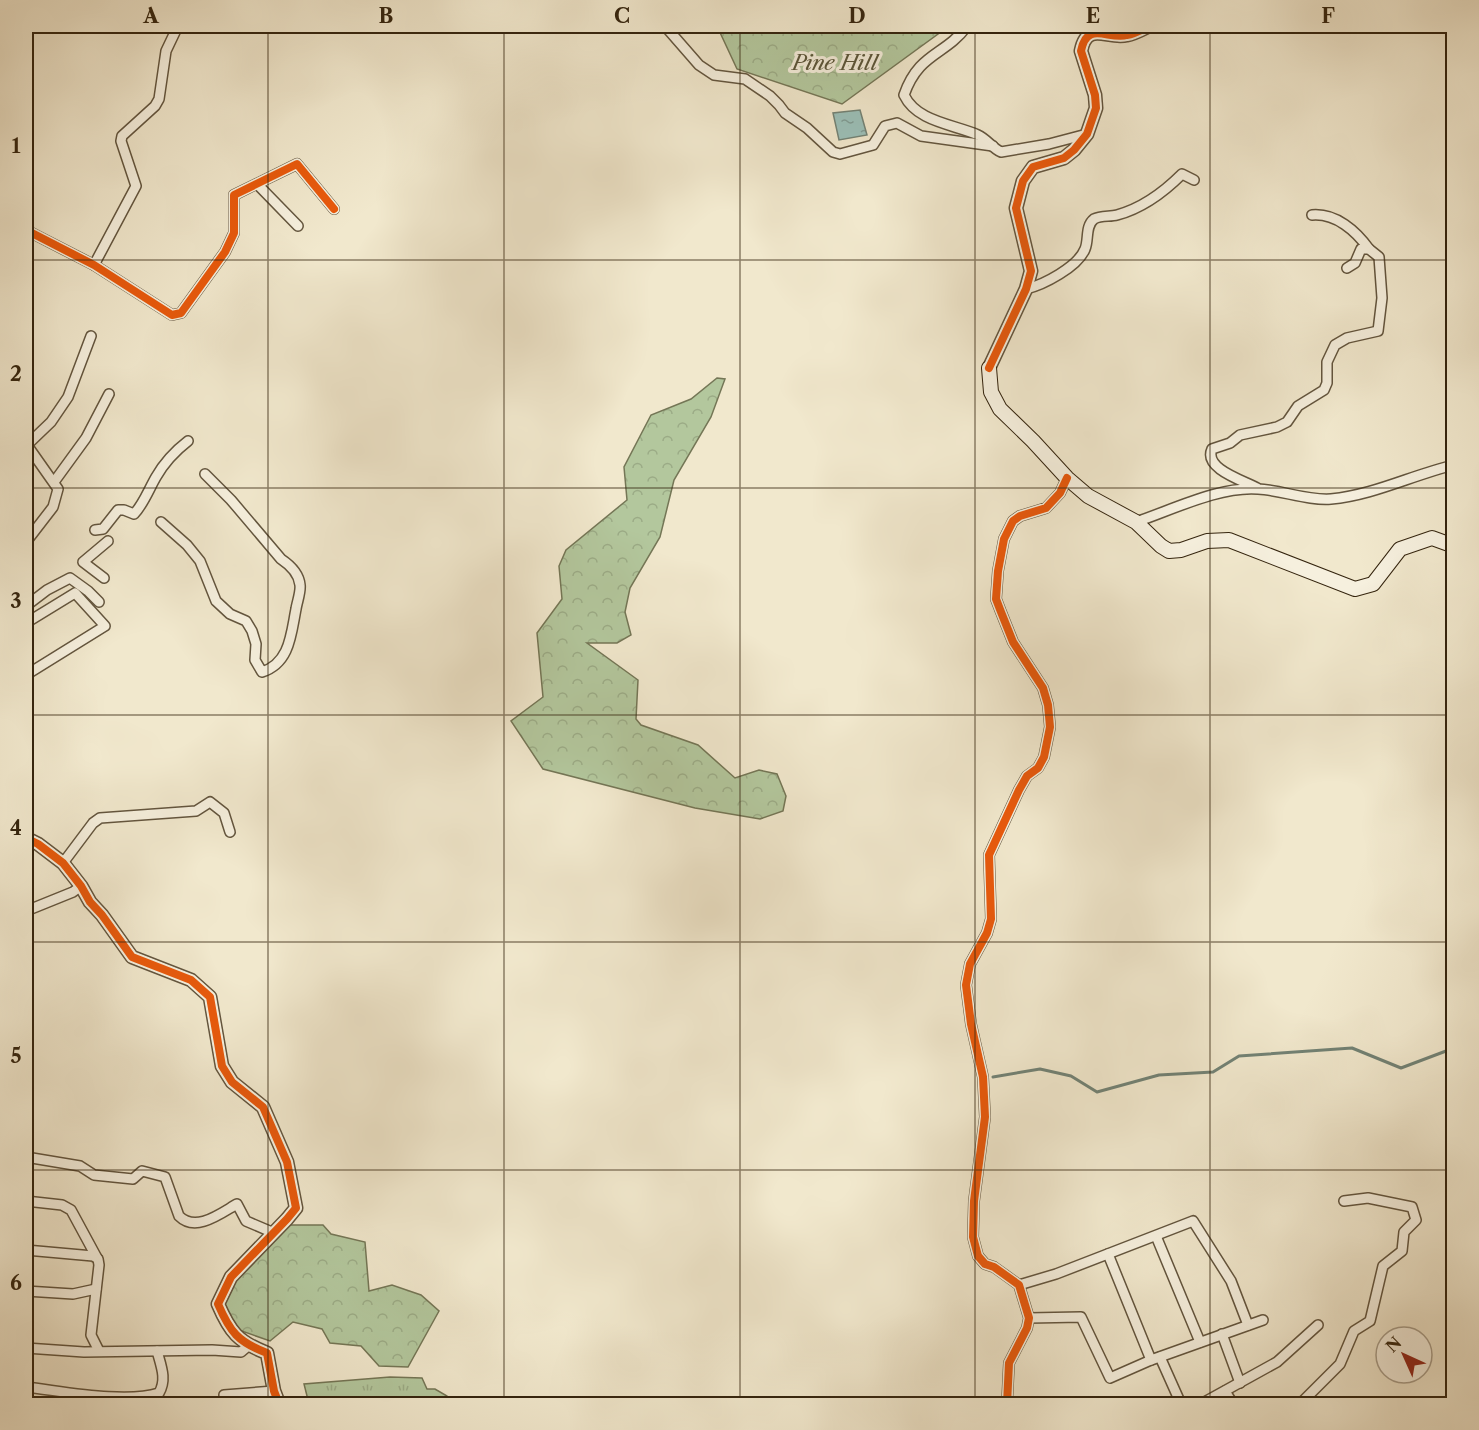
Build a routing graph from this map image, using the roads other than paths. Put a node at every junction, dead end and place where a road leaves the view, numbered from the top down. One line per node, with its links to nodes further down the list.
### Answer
1 (176, 26): 14 (street)
2 (665, 26): 6 (street)
3 (967, 26): 6 (street)
4 (1149, 26): 5 (street)
5 (1086, 134): 6 (street); 16 (street)
6 (993, 146)
7 (1194, 180): 16 (street)
8 (257, 184): 9 (street); 11 (street); 14 (street)
9 (334, 209)
10 (1312, 214): 13 (street)
11 (298, 226)
12 (26, 230): 14 (street)
13 (1369, 249): 15 (street); 25 (street)
14 (94, 265)
15 (1347, 268)
16 (1026, 289): 18 (street)
17 (91, 336): 24 (street)
18 (989, 368): 23 (main road)
19 (109, 394): 24 (street)
20 (188, 441): 28 (street)
21 (1454, 465): 25 (street)
22 (205, 474): 26 (street)
23 (1067, 478): 27 (main road); 50 (street)
24 (54, 482): 30 (street)
25 (1257, 488): 27 (street)
26 (161, 522)
27 (1136, 522): 31 (main road)
28 (94, 530)
29 (108, 541): 32 (street)
30 (26, 542)
31 (1454, 546)
32 (104, 578)
33 (99, 602): 34 (street)
34 (26, 606)
35 (26, 623): 36 (street)
36 (26, 675)
37 (230, 832): 39 (street)
38 (26, 838): 39 (street)
39 (63, 863): 40 (street)
40 (81, 886): 41 (street); 45 (street)
41 (26, 911)
42 (26, 1157): 45 (street)
43 (26, 1201): 49 (street)
44 (1344, 1201): 74 (street)
45 (274, 1233): 59 (street)
46 (1156, 1236): 48 (street); 55 (street); 58 (street)
47 (26, 1250): 49 (street)
48 (1108, 1254): 50 (street); 63 (street)
49 (98, 1259): 51 (street)
50 (1019, 1285): 53 (street)
51 (96, 1288): 52 (street); 61 (street)
52 (26, 1291)
53 (1029, 1318): 63 (street); 70 (street)
54 (1263, 1320): 55 (street)
55 (1248, 1325): 57 (street)
56 (1318, 1325): 64 (street)
57 (1222, 1334): 58 (street); 64 (street)
58 (1200, 1342): 63 (street)
59 (248, 1346): 62 (street); 66 (street)
60 (26, 1348): 61 (street)
61 (99, 1351): 62 (street)
62 (157, 1351): 65 (street)
63 (1156, 1358): 71 (street)
64 (1240, 1383): 67 (street)
65 (26, 1387)
66 (274, 1391): 68 (street); 69 (street)
67 (1225, 1391): 72 (street); 73 (street)
68 (224, 1395)
69 (279, 1404)
70 (1007, 1404)
71 (1180, 1404)
72 (1201, 1404)
73 (1233, 1404)
74 (1300, 1404)

